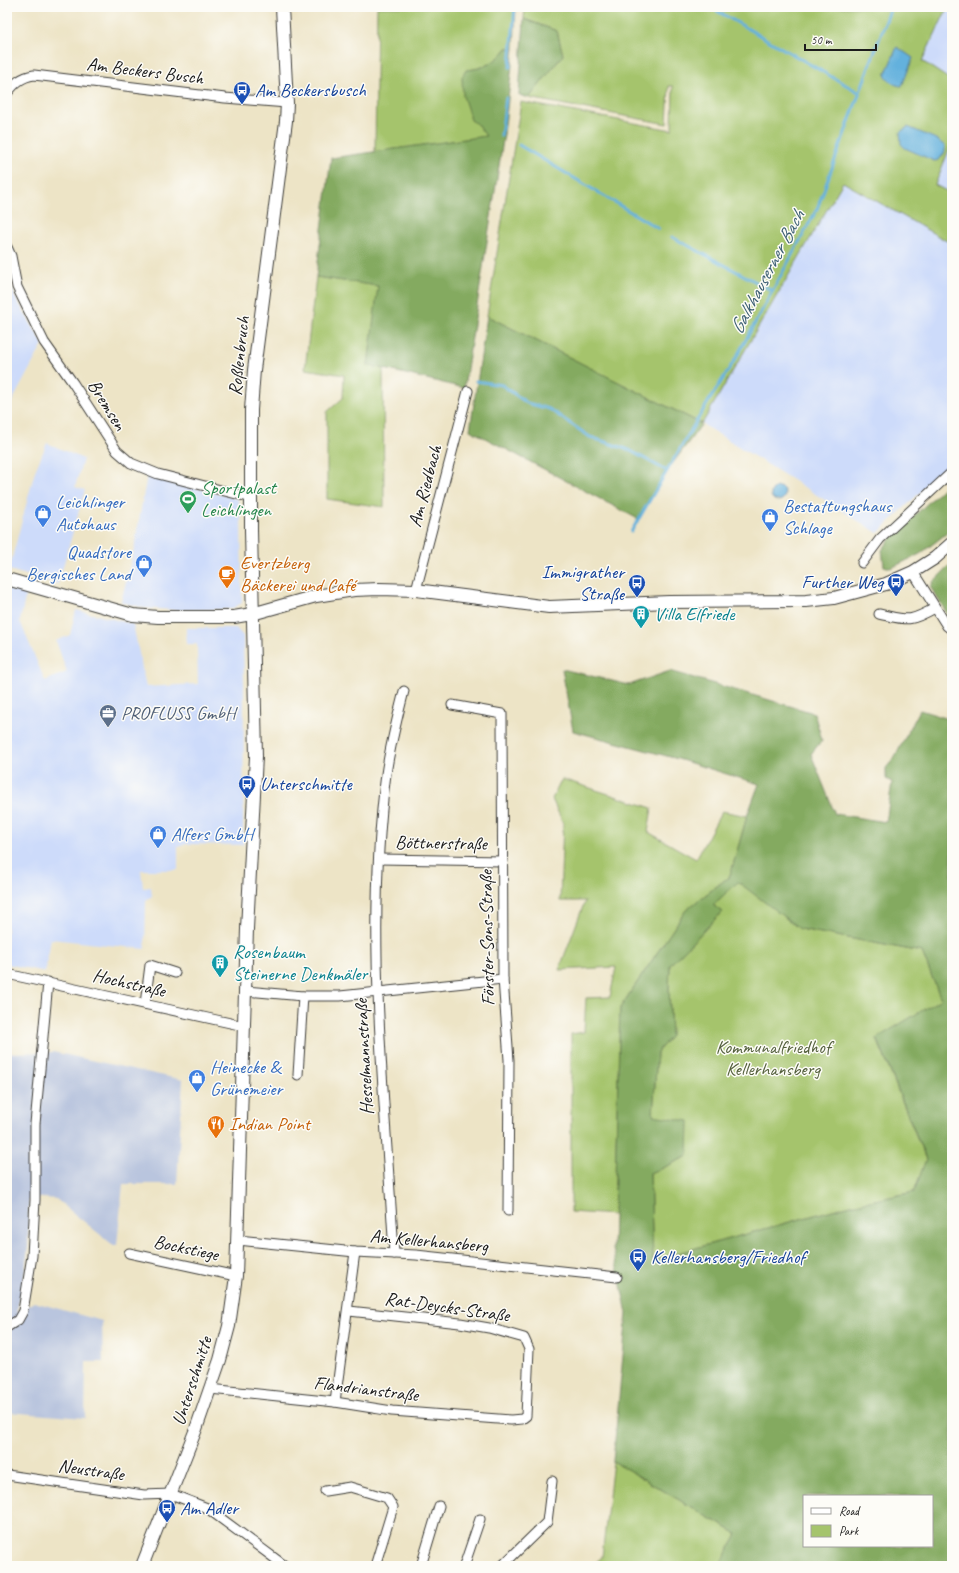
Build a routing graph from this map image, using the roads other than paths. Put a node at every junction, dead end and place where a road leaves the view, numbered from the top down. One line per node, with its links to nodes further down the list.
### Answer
1 (282, 7): 3 (main road, Roßlenbruch)
2 (7, 93): 3 (street, Am Beckers Busch)
3 (287, 103): 7 (main road, Roßlenbruch)
4 (7, 247): 7 (street, Bremsen)
5 (468, 391): 12 (street, Am Riedbach)
6 (952, 472): 9 (street)
7 (252, 498): 14 (main road, Roßlenbruch)
8 (952, 544): 10 (main road)
9 (862, 563)
10 (913, 572): 12 (main road); 13 (street)
11 (7, 579): 14 (main road)
12 (416, 590): 14 (main road)
13 (934, 608): 15 (street); 16 (street)
14 (252, 614): 25 (main road)
15 (879, 614)
16 (952, 630)
17 (404, 691): 19 (street, Hesselmannstraße)
18 (452, 705): 20 (street, Förster-Sons-Straße)
19 (378, 860): 20 (street, Böttnerstraße); 26 (street, Hesselmannstraße)
20 (503, 861): 23 (street, Förster-Sons-Straße)
21 (175, 973): 28 (street)
22 (7, 974): 24 (street, Hochstraße)
23 (503, 979): 26 (street); 31 (street, Förster-Sons-Straße)
24 (48, 982): 28 (street, Hochstraße); 39 (street)
25 (245, 991): 27 (street); 29 (main road)
26 (378, 992): 27 (street); 35 (street, Hesselmannstraße)
27 (303, 996): 30 (street)
28 (145, 1004): 29 (street, Hochstraße)
29 (244, 1026): 32 (main road)
30 (298, 1075)
31 (508, 1211)
32 (238, 1240): 33 (street, Am Kellerhansberg); 36 (main road)
33 (355, 1252): 35 (street, Am Kellerhansberg); 38 (street)
34 (129, 1253): 36 (street, Bockstiege)
35 (394, 1254): 37 (street, Am Kellerhansberg)
36 (236, 1276): 40 (main road, Unterschmitte)
37 (617, 1276)
38 (349, 1311): 41 (street); 42 (street, Rat-Deycks-Straße)
39 (7, 1327)
40 (210, 1388): 41 (street, Flandrianstraße); 46 (main road, Unterschmitte)
41 (335, 1402): 42 (street, Flandrianstraße)
42 (518, 1419)
43 (7, 1476): 46 (street, Neustraße)
44 (552, 1481): 54 (street)
45 (324, 1490): 51 (street)
46 (171, 1494): 49 (main road, Unterschmitte); 50 (street)
47 (439, 1506): 52 (street)
48 (480, 1519): 53 (street)
49 (142, 1566)
50 (285, 1566)
51 (375, 1566)
52 (421, 1566)
53 (464, 1566)
54 (502, 1566)

